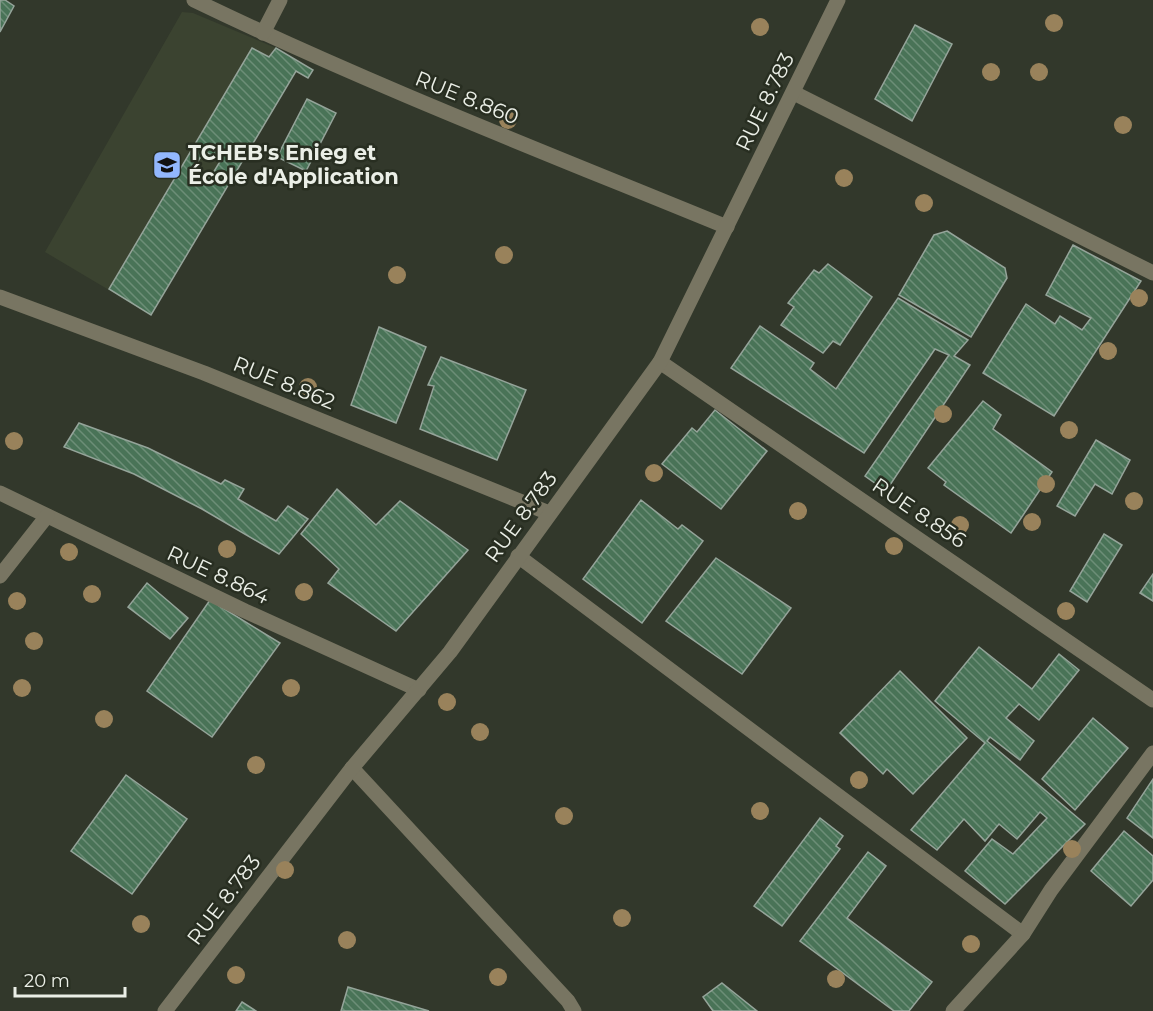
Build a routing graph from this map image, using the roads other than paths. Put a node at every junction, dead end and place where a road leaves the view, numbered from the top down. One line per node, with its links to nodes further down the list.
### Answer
1 (194, 0): 4 (street, RUE 8.860)
2 (280, 0): 4 (street)
3 (838, 0): 5 (street, RUE 8.783)
4 (263, 33): 6 (street, RUE 8.860)
5 (794, 93): 6 (street, RUE 8.783); 7 (street)
6 (727, 227): 9 (street, RUE 8.783)
7 (1153, 273)
8 (0, 297): 11 (street, RUE 8.862)
9 (660, 362): 11 (street, RUE 8.783); 16 (street, RUE 8.856)
10 (0, 493): 12 (street, RUE 8.864)
11 (549, 513): 13 (street, RUE 8.783)
12 (47, 516): 14 (street); 15 (street, RUE 8.864)
13 (518, 556): 15 (street, RUE 8.783); 19 (street)
14 (0, 576)
15 (419, 690): 18 (street, RUE 8.783)
16 (1153, 700)
17 (1153, 753): 19 (street)
18 (352, 768): 20 (street, RUE 8.783); 21 (street)
19 (1023, 934): 22 (street)
20 (165, 1011)
21 (574, 1011)
22 (953, 1011)

